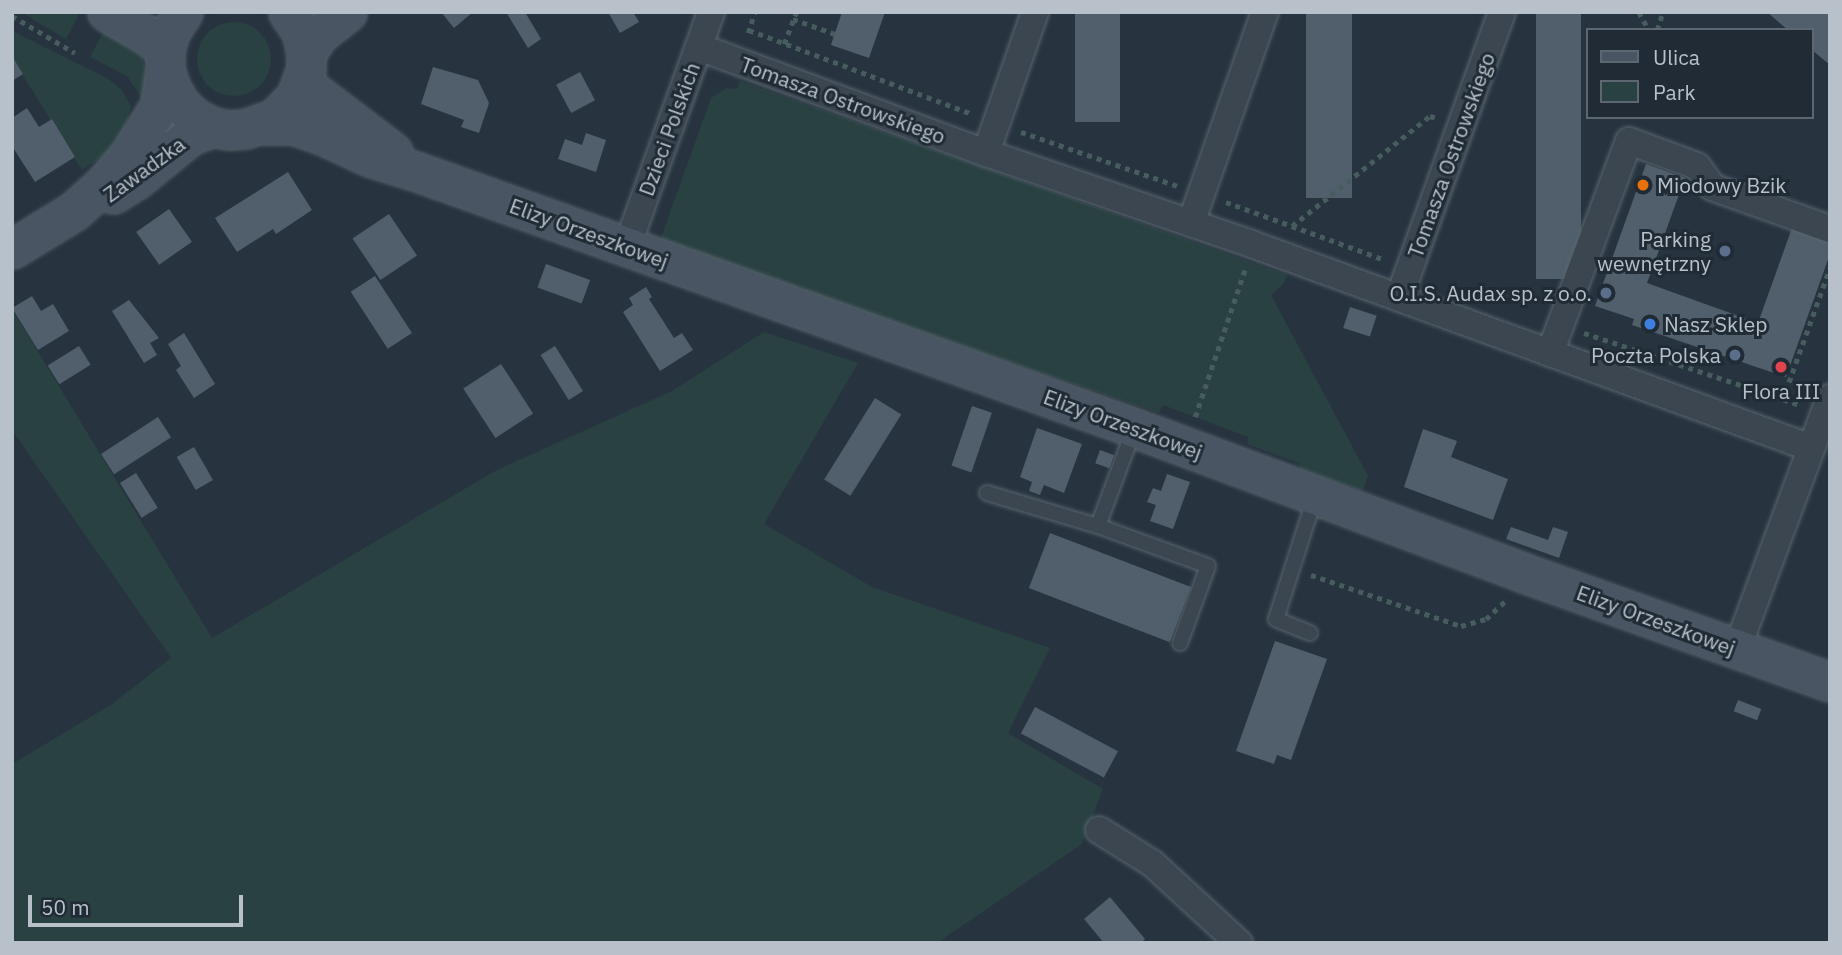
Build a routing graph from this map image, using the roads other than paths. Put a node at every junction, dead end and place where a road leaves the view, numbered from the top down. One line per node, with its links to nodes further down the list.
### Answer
1 (107, 12): 10 (street)
2 (183, 12): 10 (street, Zawadzka)
3 (288, 12): 11 (street)
4 (348, 12): 11 (street)
5 (712, 12): 9 (street, Dzieci Polskich)
6 (1035, 12): 14 (street)
7 (1265, 12): 17 (street)
8 (1502, 12): 21 (street, Tomasza Ostrowskiego)
9 (699, 47): 14 (street, Tomasza Ostrowskiego); 19 (street, Dzieci Polskich)
10 (165, 60): 13 (street); 16 (street, Zawadzka)
11 (304, 69): 12 (street); 15 (street, Elizy Orzeszkowej)
12 (261, 125): 13 (street, Elizy Orzeszkowej); 15 (street, Elizy Orzeszkowej)
13 (213, 127): 16 (street, Zawadzka)
14 (986, 153): 17 (street, Tomasza Ostrowskiego)
15 (415, 171): 19 (street, Elizy Orzeszkowej)
16 (74, 211): 20 (street, Zawadzka)
17 (1191, 223): 21 (street, Tomasza Ostrowskiego)
18 (1830, 229): 22 (street)
19 (627, 247): 24 (street, Elizy Orzeszkowej)
20 (12, 249)
21 (1399, 298): 22 (street, Tomasza Ostrowskiego)
22 (1550, 353): 25 (street, Tomasza Ostrowskiego)
23 (1830, 398): 25 (street)
24 (1135, 428): 27 (street, Elizy Orzeszkowej); 28 (lane)
25 (1811, 448): 31 (street)
26 (987, 493): 28 (lane)
27 (1315, 496): 29 (lane); 31 (street, Elizy Orzeszkowej)
28 (1098, 526): 30 (lane)
29 (1310, 633)
30 (1181, 643)
31 (1737, 649): 32 (street, Elizy Orzeszkowej)
32 (1830, 682)
33 (1100, 830): 34 (street)
34 (1239, 943)

